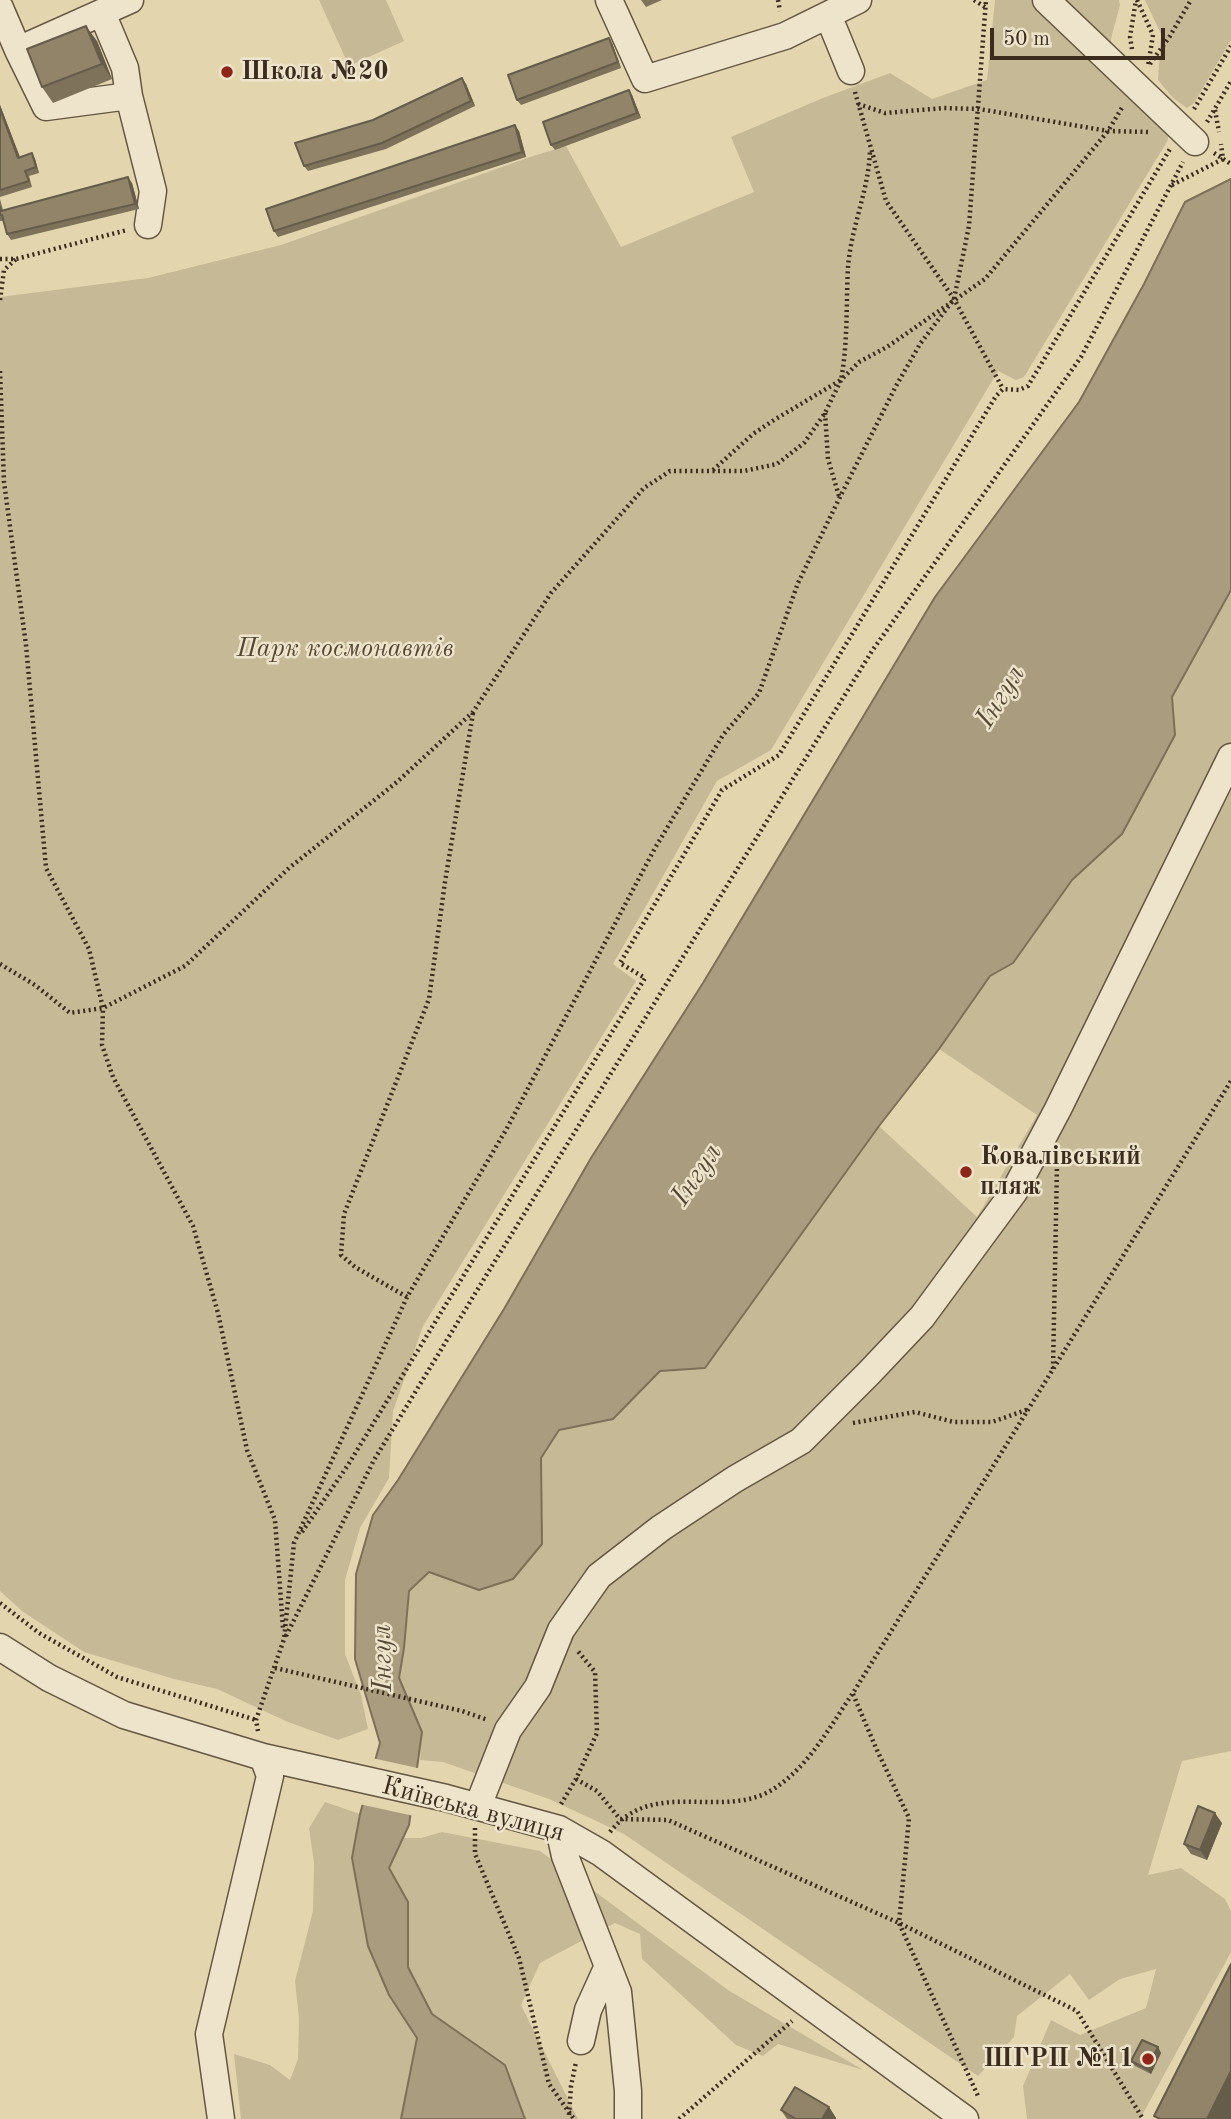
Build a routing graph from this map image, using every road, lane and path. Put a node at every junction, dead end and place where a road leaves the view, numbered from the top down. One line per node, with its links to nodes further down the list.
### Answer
1 (130, 0): 11 (street)
2 (609, 0): 12 (street)
3 (858, 0): 12 (street)
4 (974, 0): 9 (path)
5 (986, 0): 9 (path)
6 (1046, 0): 16 (street)
7 (1137, 0): 16 (path); 16 (path)
8 (1191, 0): 16 (path)
9 (985, 7): 20 (path)
10 (0, 8): 14 (street)
11 (102, 13): 14 (street); 18 (street)
12 (828, 15): 15 (street)
13 (1231, 47): 22 (path)
14 (18, 50): 18 (street)
15 (851, 71): 19 (path)
16 (1142, 76): 21 (path); 22 (street)
17 (1231, 81): 22 (path)
18 (129, 96): 24 (street)
19 (858, 104): 20 (path); 23 (path)
20 (979, 109): 21 (path); 27 (path)
21 (1108, 131): 22 (path); 27 (path)
22 (1189, 136): 31 (path); 48 (path)
23 (870, 150): 27 (path); 30 (path)
24 (148, 225): 26 (path)
25 (0, 259): 26 (path)
26 (16, 259): 28 (path)
27 (954, 299): 30 (path); 31 (path); 34 (path)
28 (0, 300)
29 (0, 372): 38 (path)
30 (841, 380): 32 (path); 33 (path)
31 (1003, 389): 45 (path)
32 (825, 413): 33 (path); 34 (path)
33 (712, 471): 35 (path)
34 (840, 497): 41 (path)
35 (473, 712): 38 (path); 41 (path)
36 (1231, 757): 47 (street)
37 (0, 964): 38 (path)
38 (103, 1008): 48 (path)
39 (1231, 1081): 42 (path)
40 (1056, 1164): 42 (path)
41 (407, 1297): 45 (path)
42 (1053, 1370): 43 (path)
43 (1030, 1408): 44 (path); 51 (path)
44 (845, 1424)
45 (294, 1543): 48 (path)
46 (0, 1603): 53 (path)
47 (561, 1630): 55 (path); 56 (street)
48 (284, 1639): 50 (path)
49 (0, 1647): 54 (street, Київська вулиця)
50 (275, 1668): 52 (path); 53 (path)
51 (853, 1693): 57 (path); 60 (path)
52 (480, 1716)
53 (256, 1720): 54 (path)
54 (263, 1757): 56 (street, Київська вулиця); 66 (street)
55 (576, 1779): 57 (path); 58 (path)
56 (478, 1806): 58 (street, Київська вулиця); 65 (path)
57 (620, 1819): 59 (path); 60 (path)
58 (559, 1829): 59 (street, Київська вулиця); 61 (street)
59 (601, 1853): 64 (street, Київська вулиця)
60 (899, 1923): 64 (path); 69 (path)
61 (608, 1966): 63 (street); 67 (street)
62 (793, 2020): 68 (path)
63 (581, 2041): 65 (path)
64 (973, 2112)
65 (572, 2117)
66 (221, 2119)
67 (628, 2119)
68 (679, 2119)
69 (1143, 2119)

